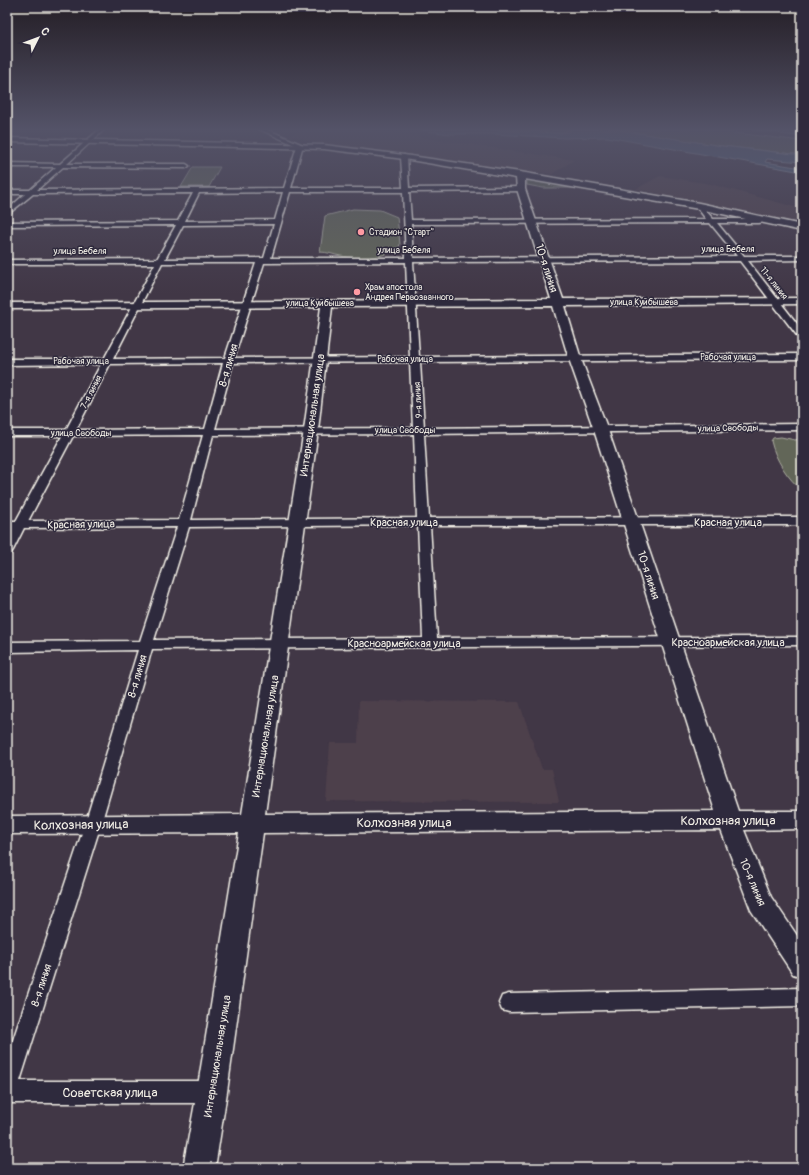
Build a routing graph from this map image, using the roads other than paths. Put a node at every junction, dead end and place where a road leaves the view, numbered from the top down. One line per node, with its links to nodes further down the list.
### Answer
1 (40, 184): 11 (street)
2 (288, 184): 7 (street, 8-я линия)
3 (408, 184): 8 (street, 9-я линия)
4 (495, 184): 8 (street)
5 (521, 184): 18 (street, 10-я линия)
6 (534, 184): 12 (street)
7 (286, 190): 8 (street); 9 (street); 16 (street, 8-я линия)
8 (409, 190): 17 (street, 9-я линия)
9 (197, 191): 11 (street); 19 (street, 7-я линия)
10 (7, 192): 11 (street)
11 (31, 192): 13 (street)
12 (699, 206): 14 (street, 11-я линия); 15 (street)
13 (7, 213)
14 (711, 220): 15 (street); 18 (street); 22 (street, 11-я линия)
15 (766, 220): 21 (street)
16 (277, 222): 19 (street); 25 (street, 8-я линия)
17 (408, 222): 18 (street); 26 (street, 9-я линия)
18 (532, 222): 24 (street, 10-я линия)
19 (180, 223): 20 (street); 27 (street, 7-я линия)
20 (7, 224)
21 (802, 228)
22 (742, 258): 23 (street, улица Бебеля); 24 (street, улица Бебеля); 30 (street, 11-я линия)
23 (802, 258)
24 (545, 259): 26 (street, улица Бебеля); 33 (street, 10-я линия)
25 (264, 260): 26 (street, улица Бебеля); 27 (street, улица Бебеля); 34 (street, 8-я линия)
26 (410, 260): 32 (street, 9-я линия)
27 (160, 261): 28 (street, улица Бебеля); 35 (street, 7-я линия)
28 (7, 262)
29 (802, 301): 30 (street, улица Куйбышева)
30 (775, 302): 33 (street, улица Куйбышева); 37 (street, 11-я линия)
31 (327, 303): 32 (street, улица Куйбышева); 34 (street, улица Куйбышева); 42 (street, Интернациональная улица)
32 (412, 303): 33 (street, улица Куйбышева); 40 (street, 9-я линия)
33 (559, 303): 39 (street, 10-я линия)
34 (247, 304): 35 (street, улица Куйбышева); 41 (street, 8-я линия)
35 (137, 305): 36 (street, улица Куйбышева); 43 (street, 7-я линия)
36 (7, 306)
37 (802, 336)
38 (802, 357): 39 (street, Рабочая улица)
39 (575, 358): 40 (street, Рабочая улица); 48 (street, 10-я линия)
40 (416, 359): 42 (street, Рабочая улица); 47 (street, 9-я линия)
41 (229, 360): 42 (street, Рабочая улица); 43 (street, Рабочая улица); 49 (street, 8-я линия)
42 (321, 360): 46 (street, Интернациональная улица)
43 (107, 361): 44 (street, Рабочая улица); 51 (street, 7-я линия)
44 (7, 362)
45 (802, 427): 48 (street, улица Свободы)
46 (311, 430): 47 (street, улица Свободы); 49 (street, улица Свободы); 52 (street, Интернациональная улица)
47 (419, 430): 48 (street, улица Свободы); 53 (street, 9-я линия)
48 (601, 430): 54 (street, 10-я линия)
49 (210, 431): 51 (street, улица Свободы); 56 (street, 8-я линия)
50 (7, 433): 51 (street, улица Свободы)
51 (70, 433): 57 (street, 7-я линия)
52 (296, 522): 53 (street, Красная улица); 56 (street, Красная улица); 62 (street, Интернациональная улица)
53 (424, 522): 54 (street, Красная улица); 63 (street, 9-я линия)
54 (631, 522): 55 (street, Красная улица); 61 (street, 10-я линия)
55 (802, 522)
56 (184, 523): 57 (street, Красная улица); 64 (street, 8-я линия)
57 (21, 524): 58 (street, Красная улица); 59 (street, 7-я линия)
58 (7, 525)
59 (7, 550)
60 (802, 641): 61 (street, Красноармейская улица)
61 (670, 642): 63 (street, Красноармейская улица); 66 (street, 10-я линия)
62 (279, 643): 63 (street, Красноармейская улица); 64 (street, Красноармейская улица); 68 (street, Интернациональная улица)
63 (430, 643)
64 (146, 645): 65 (street, Красноармейская улица); 69 (street, 8-я линия)
65 (7, 647)
66 (729, 820): 67 (street, Колхозная улица); 68 (street, Колхозная улица); 71 (street, 10-я линия)
67 (802, 820)
68 (252, 823): 69 (street, Колхозная улица); 75 (street, Интернациональная улица)
69 (93, 824): 70 (street, Колхозная улица); 74 (street, 8-я линия)
70 (7, 825)
71 (802, 965)
72 (802, 997): 73 (street)
73 (509, 1003)
74 (7, 1091): 75 (street, Советская улица)
75 (212, 1092): 76 (street, Интернациональная улица)
76 (199, 1168)

